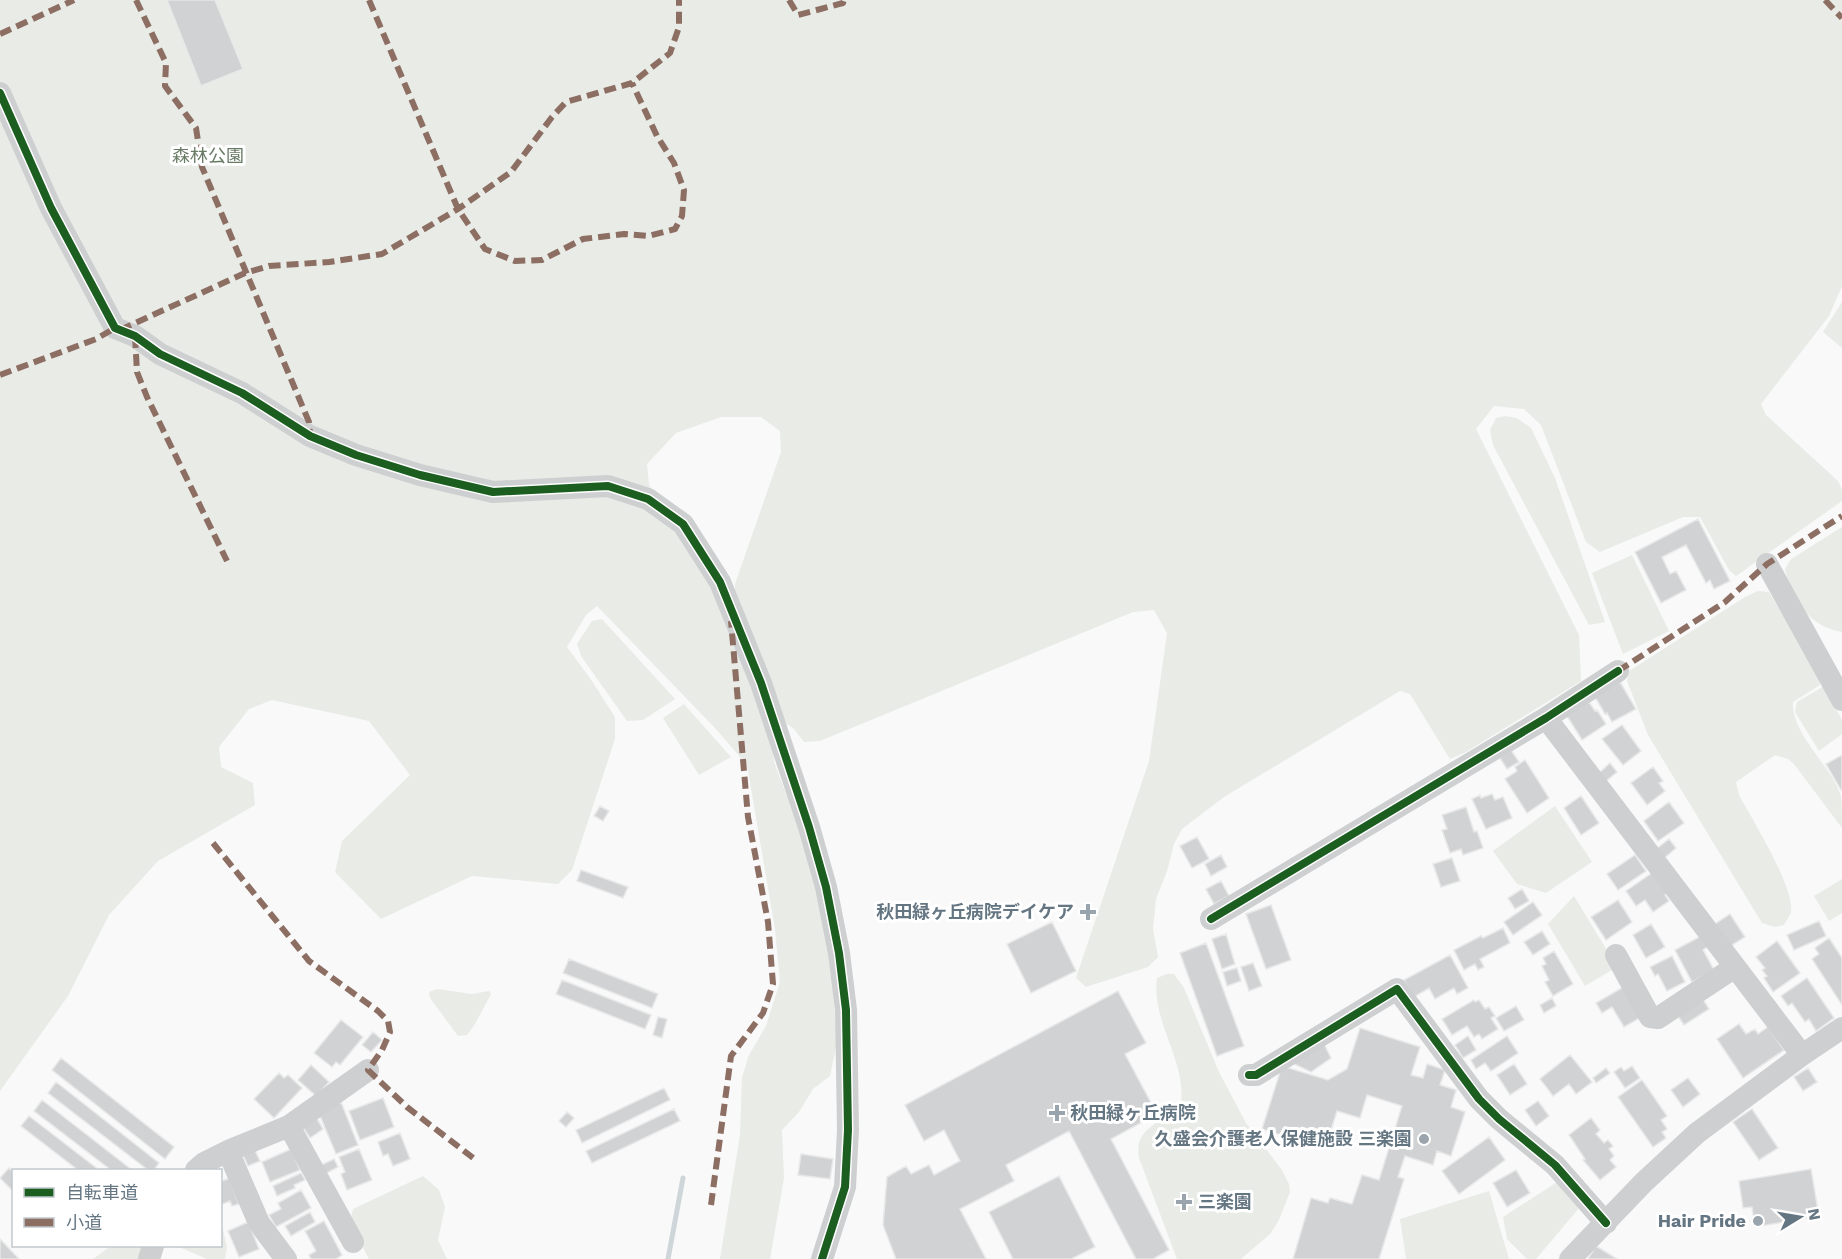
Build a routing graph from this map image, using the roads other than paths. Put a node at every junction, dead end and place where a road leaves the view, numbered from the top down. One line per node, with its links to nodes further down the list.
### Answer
1 (0, 93): 19 (street)
2 (1767, 564): 4 (street)
3 (1618, 671): 5 (street)
4 (1842, 700)
5 (1546, 718): 6 (street); 8 (street)
6 (1211, 919)
7 (1616, 955): 8 (street)
8 (1736, 967): 10 (street)
9 (1842, 1028): 10 (street)
10 (1802, 1055): 16 (street)
11 (368, 1070): 13 (street)
12 (1249, 1075): 16 (street)
13 (289, 1126): 14 (street); 17 (street)
14 (228, 1151): 15 (street); 18 (street)
15 (197, 1169)
16 (1605, 1223): 20 (street)
17 (353, 1242)
18 (286, 1259)
19 (822, 1259)
20 (1570, 1259)

